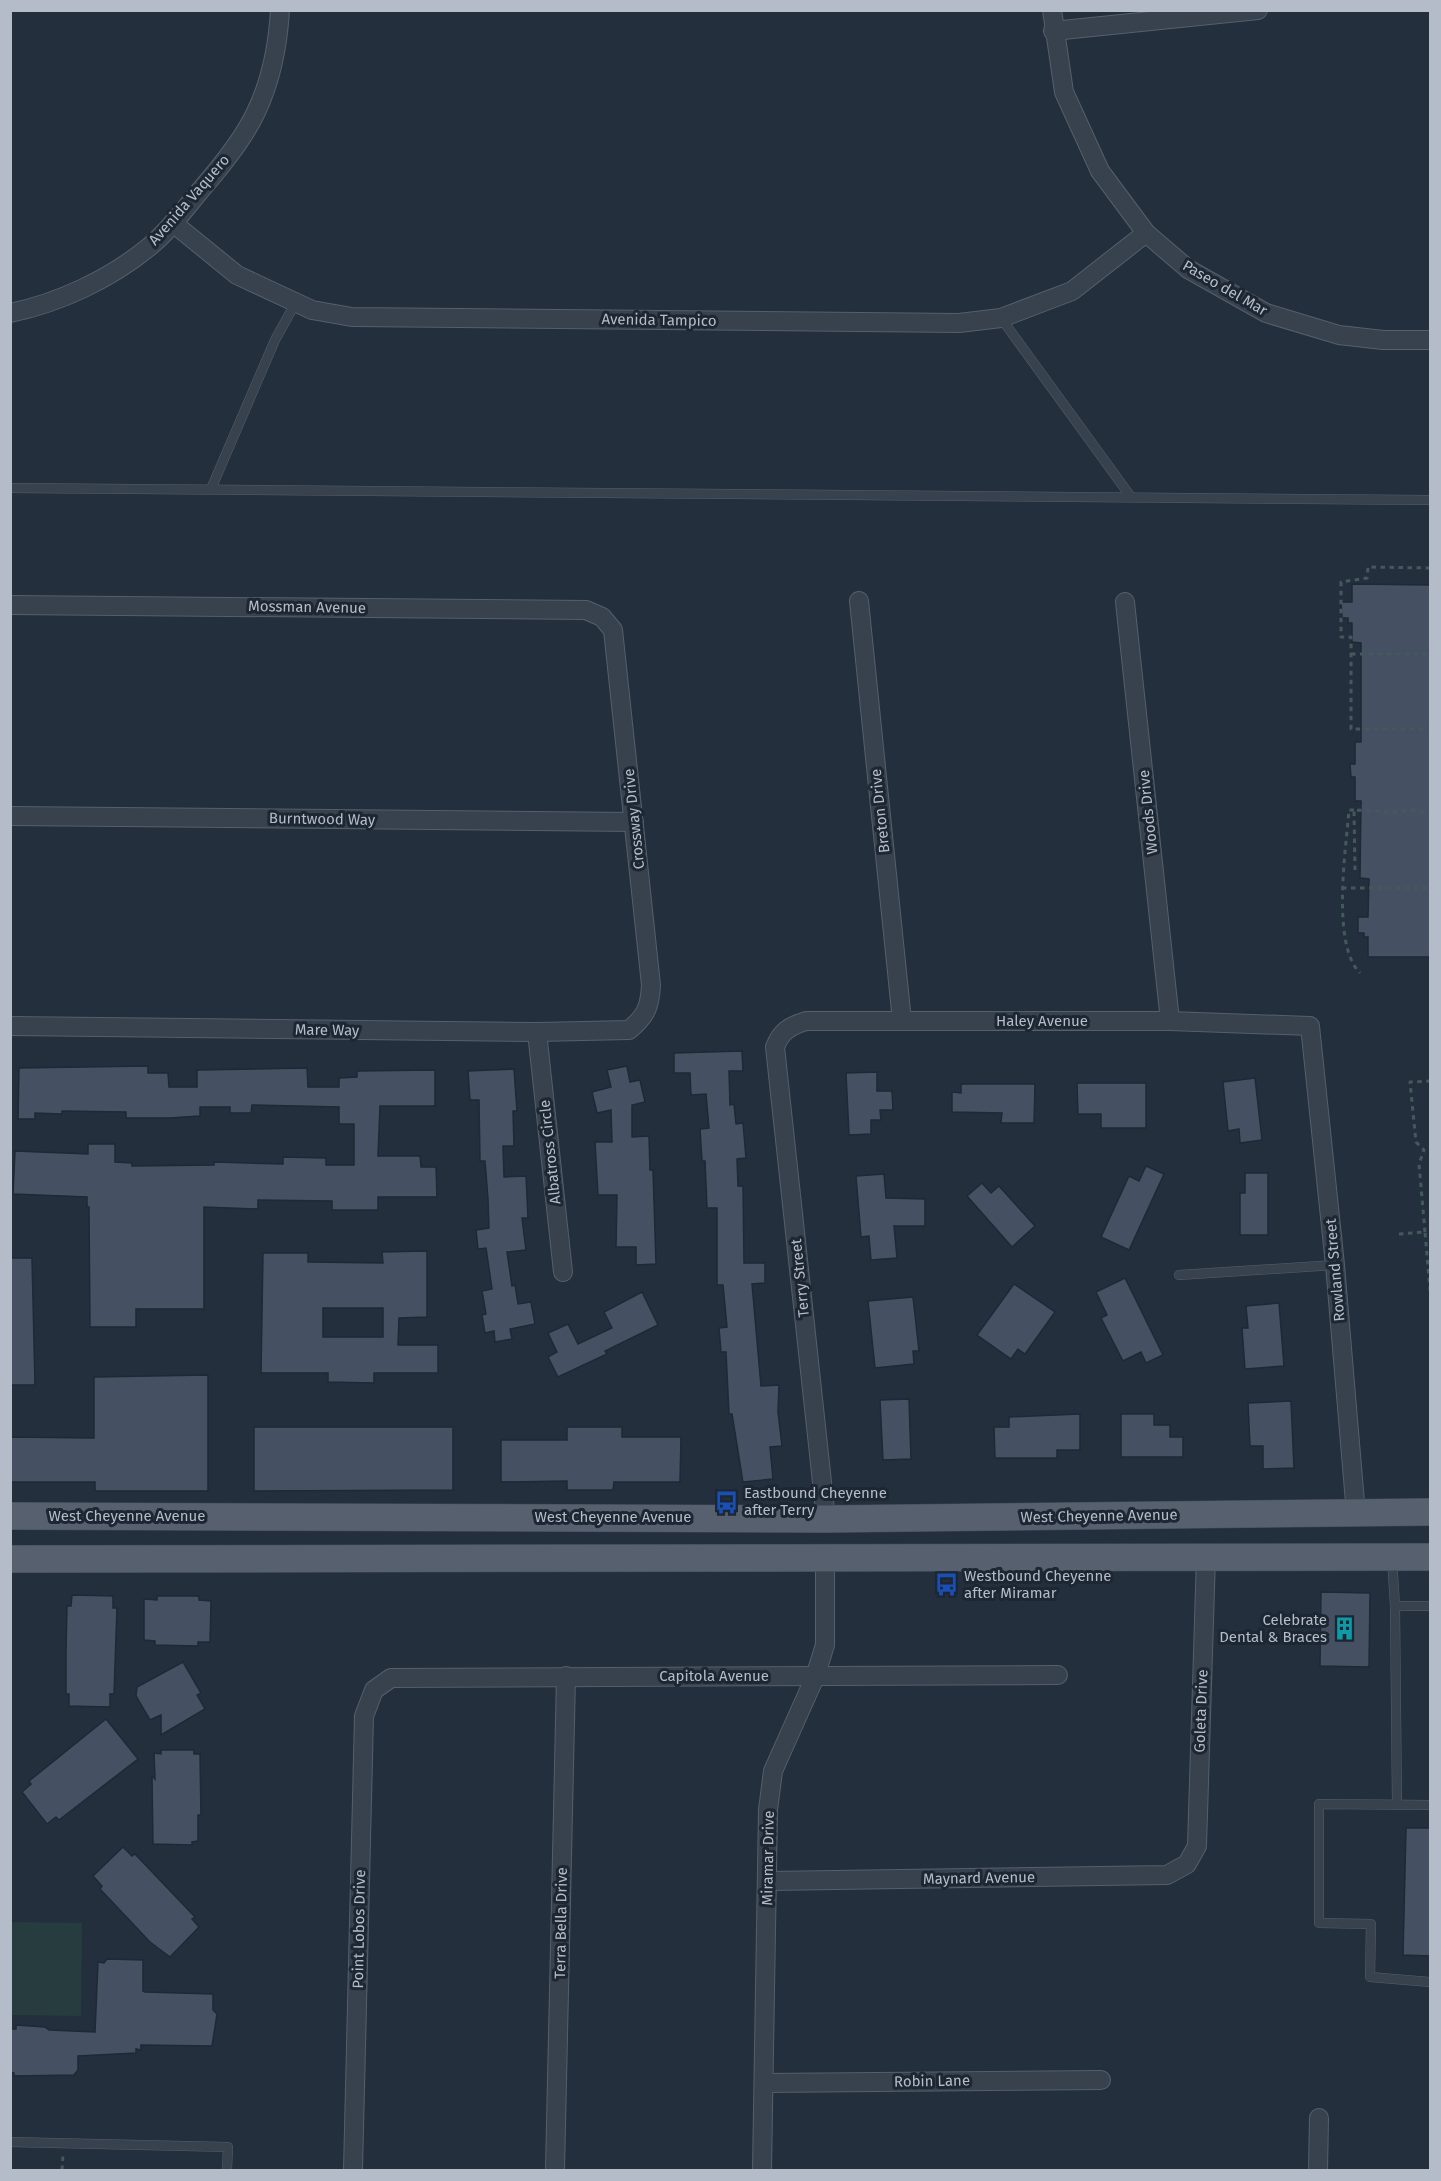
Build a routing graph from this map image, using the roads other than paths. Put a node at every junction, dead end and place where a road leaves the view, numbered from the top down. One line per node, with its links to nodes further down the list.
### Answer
1 (280, 10): 5 (street, Avenida Vaquero)
2 (1052, 10): 4 (street, Paseo del Mar)
3 (1258, 10): 4 (street)
4 (1053, 31): 6 (street, Paseo del Mar)
5 (173, 223): 7 (street, Avenida Tampico); 8 (street, Avenida Vaquero)
6 (1146, 233): 9 (street, Avenida Tampico); 10 (street, Paseo del Mar)
7 (296, 302): 9 (street, Avenida Tampico); 12 (lane)
8 (10, 313)
9 (1001, 318): 13 (lane)
10 (1431, 340)
11 (10, 488): 12 (lane)
12 (211, 489): 13 (lane)
13 (1131, 497): 14 (lane)
14 (1431, 500)
15 (859, 601): 22 (street, Breton Drive)
16 (1125, 602): 23 (street, Woods Drive)
17 (10, 604): 18 (street, Mossman Avenue)
18 (602, 617): 20 (street, Crossway Drive)
19 (10, 816): 20 (street, Burntwood Way)
20 (634, 822): 21 (street, Crossway Drive)
21 (641, 1021): 26 (street, Mare Way)
22 (902, 1021): 23 (street, Haley Avenue); 27 (street, Haley Avenue)
23 (1170, 1021): 25 (street, Haley Avenue)
24 (10, 1026): 26 (street, Mare Way)
25 (1310, 1026): 28 (street, Rowland Street)
26 (537, 1032): 29 (street, Albatross Circle)
27 (779, 1037): 35 (street, Terry Street)
28 (1335, 1265): 30 (lane); 32 (street, Rowland Street)
29 (563, 1272)
30 (1179, 1275)
31 (1431, 1512): 32 (main road, West Cheyenne Avenue)
32 (1356, 1514): 34 (main road, West Cheyenne Avenue)
33 (10, 1516): 35 (main road, West Cheyenne Avenue)
34 (1053, 1517): 35 (main road, West Cheyenne Avenue); 38 (main road)
35 (826, 1519): 37 (main road)
36 (1206, 1556): 38 (main road); 39 (main road); 50 (street, Goleta Drive)
37 (568, 1557): 38 (main road); 41 (main road)
38 (825, 1557): 46 (street, Miramar Drive)
39 (1392, 1557): 40 (main road); 42 (lane)
40 (1431, 1557)
41 (10, 1559)
42 (1395, 1606): 43 (lane); 49 (lane)
43 (1431, 1606)
44 (1058, 1675): 46 (street, Capitola Avenue)
45 (566, 1676): 46 (street, Capitola Avenue); 47 (street, Capitola Avenue); 59 (street, Terra Bella Drive)
46 (815, 1677): 51 (street, Miramar Drive)
47 (374, 1690): 58 (street, Point Lobos Drive)
48 (1431, 1804): 49 (lane)
49 (1397, 1805): 52 (lane)
50 (1187, 1864): 51 (street, Maynard Avenue)
51 (768, 1881): 54 (street, Miramar Drive)
52 (1431, 1982)
53 (1101, 2080): 54 (street, Robin Lane)
54 (764, 2083): 60 (street, Miramar Drive)
55 (1319, 2118): 61 (street)
56 (10, 2142): 57 (lane)
57 (227, 2170)
58 (353, 2170)
59 (555, 2170)
60 (762, 2170)
61 (1318, 2170)

